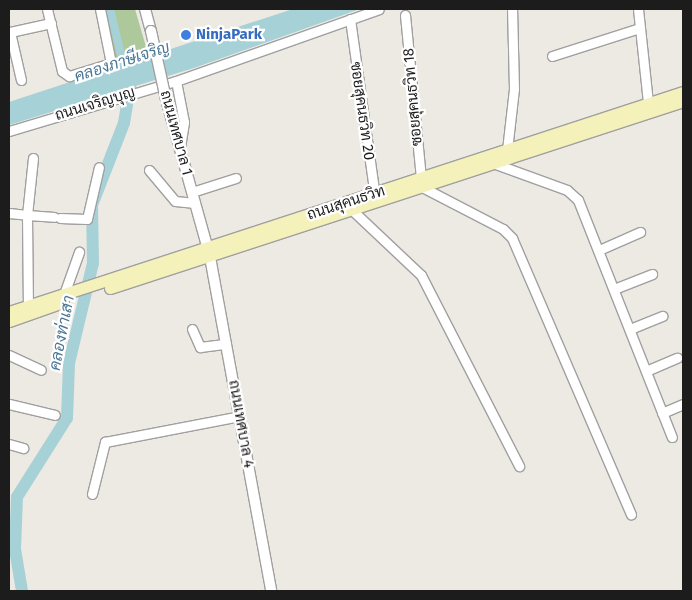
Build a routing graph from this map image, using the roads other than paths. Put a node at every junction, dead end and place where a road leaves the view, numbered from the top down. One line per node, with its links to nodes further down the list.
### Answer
1 (47, 9): 9 (street)
2 (100, 9): 9 (street)
3 (145, 9): 18 (street, ถนนเทศบาล 1, bridge)
4 (379, 9): 8 (street, ถนนเจริญบุญ)
5 (512, 9): 19 (street)
6 (638, 9): 10 (street)
7 (405, 15): 26 (street, ซอยสุคนธวิท 18)
8 (350, 19): 13 (street, ถนนเจริญบุญ); 28 (street, ซอยสุคนธวิท 20)
9 (51, 23): 12 (street)
10 (640, 28): 11 (street); 16 (street)
11 (552, 56)
12 (21, 80)
13 (176, 81): 17 (street, ถนนเจริญบุญ); 18 (street)
14 (683, 92): 16 (main road, ถนนสุคนธวิท)
15 (683, 101): 22 (main road, ถนนสุคนธวิท)
16 (648, 103): 19 (main road, ถนนสุคนธวิท)
17 (9, 131)
18 (180, 148): 27 (street, ถนนเทศบาล 1)
19 (507, 150): 21 (main road, ถนนสุคนธวิท)
20 (33, 158): 32 (street)
21 (482, 158): 22 (street); 26 (main road, ถนนสุคนธวิท)
22 (493, 164): 26 (main road, ถนนสุคนธวิท); 34 (street)
23 (99, 167): 32 (street)
24 (149, 170): 29 (street)
25 (236, 178): 27 (street)
26 (422, 182): 28 (main road, ถนนสุคนธวิท); 61 (street)
27 (192, 192): 29 (street, ถนนเทศบาล 1)
28 (375, 198): 30 (main road, ถนนสุคนธวิท); 36 (main road, ถนนสุคนธวิท)
29 (195, 203): 36 (street, ถนนเทศบาล 1)
30 (352, 210): 36 (main road, ถนนสุคนธวิท); 59 (street)
31 (9, 214): 32 (street)
32 (27, 215): 40 (street)
33 (640, 232): 34 (street)
34 (599, 250): 38 (street)
35 (79, 252): 39 (street)
36 (208, 253): 39 (main road, ถนนสุคนธวิท); 46 (street, ถนนเทศบาล 4)
37 (652, 274): 38 (street)
38 (614, 289): 45 (street)
39 (71, 295): 40 (main road, ถนนสุคนธวิท)
40 (28, 310): 41 (main road, ถนนสุคนธวิท); 43 (main road, ถนนสุคนธวิท)
41 (9, 312)
42 (663, 316): 45 (street)
43 (9, 321)
44 (192, 329): 46 (street)
45 (630, 329): 50 (street)
46 (226, 344): 55 (street, ถนนเทศบาล 4)
47 (9, 355): 49 (street)
48 (678, 358): 50 (street)
49 (41, 370)
50 (646, 371): 53 (street)
51 (9, 404): 54 (street)
52 (683, 404): 53 (street)
53 (662, 413): 56 (street)
54 (55, 415)
55 (240, 416): 60 (street); 62 (street, ถนนเทศบาล 4)
56 (672, 437)
57 (9, 444): 58 (street)
58 (23, 448)
59 (519, 466)
60 (92, 494)
61 (631, 514)
62 (271, 591)

